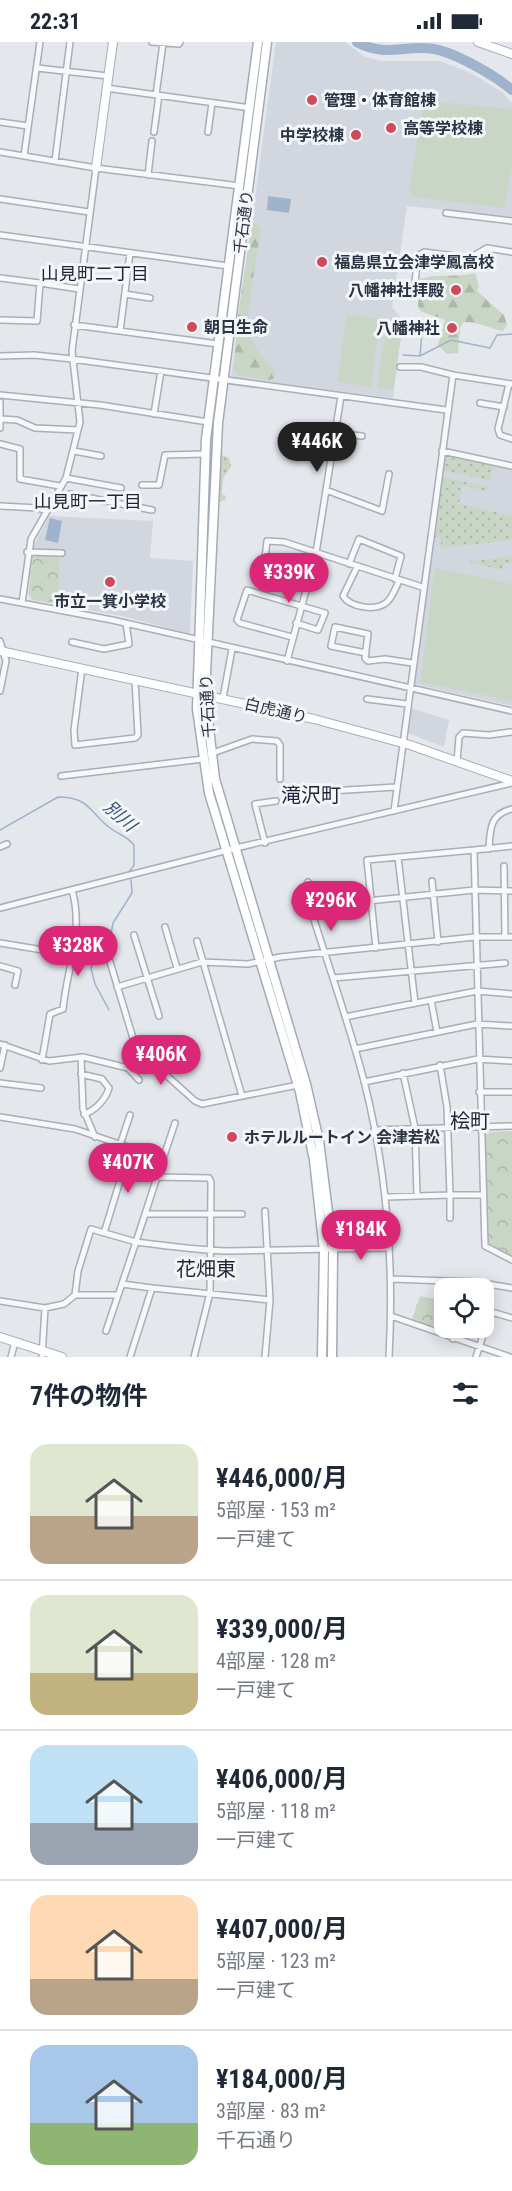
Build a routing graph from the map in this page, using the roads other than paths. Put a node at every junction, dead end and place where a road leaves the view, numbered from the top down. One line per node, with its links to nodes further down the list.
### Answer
1 (40, 42): 11 (street)
2 (70, 42): 12 (street)
3 (112, 42): 13 (street)
4 (152, 42): 9 (street)
5 (180, 42): 9 (street)
6 (258, 42): 17 (main road, 千石通り)
7 (267, 42): 17 (main road, 千石通り)
8 (478, 42): 10 (street)
9 (163, 44): 15 (street)
10 (512, 54)
11 (37, 68): 12 (street); 19 (street)
12 (66, 72): 13 (street); 25 (street)
13 (108, 76): 14 (street)
14 (106, 88): 15 (street); 26 (street)
15 (157, 95): 16 (street); 20 (street)
16 (212, 103): 17 (street); 21 (street)
17 (254, 109): 28 (main road, 千石通り)
18 (0, 122): 19 (street)
19 (28, 126): 24 (street)
20 (154, 132)
21 (208, 132)
22 (152, 141): 27 (street)
23 (0, 152): 24 (street)
24 (24, 156): 25 (street)
25 (55, 161): 26 (street)
26 (96, 168): 27 (street); 30 (street)
27 (148, 175): 28 (street)
28 (244, 187): 37 (main road, 千石通り); 53 (main road, 千石通り)
29 (0, 199): 30 (street)
30 (89, 212): 34 (street)
31 (446, 213): 32 (street)
32 (512, 221)
33 (0, 235): 34 (street)
34 (85, 247): 36 (street); 40 (street)
35 (512, 252): 41 (street)
36 (130, 253): 37 (street); 42 (street)
37 (228, 266): 47 (main road, 千石通り)
38 (0, 278): 39 (street)
39 (40, 283): 40 (street); 44 (street)
40 (79, 289): 45 (street)
41 (414, 291)
42 (125, 294): 43 (street); 46 (street)
43 (150, 298)
44 (0, 320)
45 (74, 325): 46 (street); 49 (street)
46 (120, 331): 47 (street)
47 (218, 344): 53 (main road, 千石通り)
48 (0, 356): 49 (street)
49 (72, 359): 51 (street); 59 (street)
50 (400, 367): 52 (street)
51 (161, 371): 53 (street); 62 (street)
52 (453, 375): 54 (street); 61 (street)
53 (218, 379): 56 (street); 64 (main road, 千石通り); 104 (main road, 千石通り)
54 (510, 384): 60 (street)
55 (0, 395): 59 (street)
56 (341, 396): 61 (street); 67 (street)
57 (0, 402): 63 (street)
58 (480, 403): 60 (street)
59 (80, 404): 62 (street); 66 (street)
60 (507, 404): 69 (street)
61 (446, 411): 71 (street)
62 (154, 414): 64 (street)
63 (1, 415): 65 (street); 66 (street)
64 (208, 422): 73 (main road, 千石通り)
65 (0, 428)
66 (78, 430): 72 (street)
67 (335, 433): 68 (street); 82 (street)
68 (362, 436)
69 (512, 440)
70 (0, 444): 80 (street)
71 (442, 450): 75 (street); 95 (street)
72 (74, 451): 74 (street); 77 (street)
73 (205, 454): 79 (street); 104 (main road, 千石通り)
74 (101, 456)
75 (512, 466)
76 (389, 474): 82 (street)
77 (66, 478): 78 (street); 80 (street)
78 (90, 483): 81 (street); 84 (street)
79 (142, 485)
80 (60, 486): 87 (street)
81 (121, 489)
82 (326, 490): 90 (street)
83 (70, 494): 84 (street)
84 (87, 498): 86 (street)
85 (0, 506): 87 (street)
86 (152, 510)
87 (45, 511): 88 (street)
88 (27, 552): 89 (street); 97 (street)
89 (62, 553)
90 (316, 553): 91 (street); 92 (street); 98 (street)
91 (349, 564): 93 (street); 94 (street)
92 (264, 567)
93 (357, 567): 94 (street); 94 (street)
94 (397, 580): 95 (street)
95 (422, 587): 109 (street)
96 (0, 599): 97 (street)
97 (22, 603): 99 (street)
98 (300, 606): 100 (street); 100 (street); 101 (street)
99 (126, 623): 103 (street); 104 (street)
100 (296, 623): 101 (street)
101 (292, 637): 108 (street)
102 (0, 641): 106 (street)
103 (72, 642)
104 (202, 642): 105 (street); 114 (main road, 千石通り)
105 (232, 649): 108 (street); 115 (street)
106 (2, 651): 110 (street, 白虎通り); 113 (street)
107 (366, 653): 107 (street); 109 (street)
108 (287, 661): 112 (street)
109 (412, 663): 112 (street)
110 (82, 668): 111 (street, 白虎通り); 111 (street)
111 (135, 680): 114 (street, 白虎通り)
112 (409, 688): 117 (street); 118 (street)
113 (0, 691)
114 (200, 693): 115 (street, 白虎通り); 121 (main road, 千石通り)
115 (223, 698): 120 (street, 白虎通り)
116 (367, 699): 117 (street)
117 (407, 704): 120 (street)
118 (512, 711)
119 (511, 732): 122 (street)
120 (403, 743): 122 (street, 白虎通り); 126 (street)
121 (206, 756): 123 (street); 124 (street); 136 (main road, 千石通り)
122 (457, 762): 125 (street, 白虎通り)
123 (61, 776)
124 (280, 779)
125 (512, 782): 130 (street)
126 (396, 787): 127 (street); 130 (street)
127 (313, 789)
128 (276, 801): 131 (street)
129 (512, 809): 135 (street)
130 (394, 811): 131 (street)
131 (265, 843): 136 (street)
132 (7, 844): 134 (street)
133 (512, 846): 135 (street)
134 (0, 847)
135 (489, 849): 137 (street)
136 (231, 850): 142 (street); 165 (main road, 千石通り)
137 (474, 850): 138 (street); 143 (street)
138 (398, 857): 148 (street); 149 (street)
139 (504, 866): 144 (street)
140 (432, 881): 146 (street)
141 (308, 882): 147 (street)
142 (72, 890): 152 (street); 189 (street)
143 (474, 890): 144 (street); 146 (street); 156 (street)
144 (505, 890): 145 (street); 157 (street)
145 (512, 891)
146 (433, 894): 148 (street); 159 (street)
147 (307, 898): 150 (street); 151 (street)
148 (402, 898): 149 (street); 161 (street)
149 (371, 900): 151 (street); 162 (street)
150 (295, 902)
151 (310, 907): 164 (street)
152 (0, 908)
153 (165, 927): 170 (street)
154 (49, 933): 160 (street)
155 (134, 935): 172 (street)
156 (475, 937): 157 (street); 159 (street); 167 (street)
157 (509, 937)
158 (197, 942): 166 (street)
159 (438, 942): 161 (street)
160 (0, 943)
161 (407, 945): 162 (street); 171 (street)
162 (376, 948): 164 (street)
163 (107, 952): 175 (street)
164 (325, 953): 165 (street); 173 (street)
165 (265, 961): 166 (street); 198 (main road, 千石通り); 230 (main road, 千石通り)
166 (202, 962): 170 (street); 202 (street)
167 (476, 963): 168 (street); 171 (street); 176 (street)
168 (505, 963)
169 (0, 966): 174 (street)
170 (177, 968): 172 (street)
171 (411, 970): 173 (street); 179 (street)
172 (147, 978): 175 (street); 180 (street)
173 (333, 978): 181 (street)
174 (15, 985)
175 (117, 987): 202 (street)
176 (477, 991): 177 (street); 178 (street); 182 (street)
177 (512, 994)
178 (431, 1000): 179 (street); 184 (street)
179 (415, 1003): 181 (street)
180 (159, 1016)
181 (345, 1017): 186 (street)
182 (477, 1024): 183 (street); 184 (street); 188 (street)
183 (512, 1026)
184 (437, 1032): 186 (street)
185 (2, 1045): 189 (street); 192 (street)
186 (355, 1049): 196 (street)
187 (81, 1058): 189 (street); 194 (street); 195 (street)
188 (478, 1059): 190 (street); 191 (street); 200 (street)
189 (42, 1060)
190 (512, 1061)
191 (440, 1065): 193 (street); 208 (street)
192 (0, 1068)
193 (403, 1073): 196 (street); 210 (street)
194 (81, 1074): 203 (street); 203 (street)
195 (139, 1080)
196 (364, 1082): 211 (street)
197 (0, 1083): 199 (street)
198 (298, 1085): 202 (street); 230 (main road, 千石通り)
199 (40, 1088)
200 (479, 1092): 201 (street); 209 (street)
201 (512, 1092)
202 (242, 1096)
203 (84, 1114): 212 (street)
204 (130, 1115): 213 (street)
205 (0, 1117): 212 (street)
206 (175, 1123): 215 (street)
207 (512, 1126): 209 (street)
208 (448, 1127): 209 (street); 210 (street); 217 (street)
209 (481, 1127): 218 (street)
210 (415, 1128): 211 (street); 219 (street)
211 (374, 1130): 220 (street)
212 (95, 1137): 213 (street)
213 (120, 1145): 214 (street)
214 (130, 1148): 215 (street); 226 (street)
215 (163, 1159): 216 (street)
216 (157, 1177): 223 (street); 224 (street)
217 (450, 1195): 218 (street); 219 (street); 225 (street)
218 (482, 1195): 232 (street)
219 (417, 1196): 220 (street)
220 (386, 1197): 228 (street)
221 (265, 1211): 231 (street)
222 (242, 1214): 224 (street)
223 (145, 1215): 224 (street); 227 (street)
224 (212, 1215): 229 (street)
225 (450, 1218)
226 (104, 1233): 227 (street); 238 (street)
227 (136, 1242): 229 (street); 234 (street)
228 (388, 1248): 230 (street); 233 (street)
229 (212, 1250): 231 (street); 237 (street)
230 (329, 1251): 231 (street); 256 (main road, 千石通り); 257 (main road, 千石通り)
231 (268, 1252): 240 (street)
232 (512, 1260)
233 (391, 1279): 236 (street); 243 (street)
234 (122, 1284): 235 (street); 239 (street)
235 (152, 1288): 237 (street); 253 (street)
236 (512, 1288)
237 (210, 1293): 240 (street); 254 (street)
238 (75, 1295): 239 (street); 242 (street)
239 (117, 1295): 245 (street)
240 (270, 1300): 255 (street)
241 (0, 1301): 242 (street)
242 (45, 1308): 250 (street)
243 (391, 1316): 247 (street); 258 (street)
244 (512, 1318): 249 (street)
245 (106, 1331)
246 (0, 1337): 248 (street)
247 (453, 1339): 249 (street)
248 (15, 1342): 250 (street); 251 (street)
249 (480, 1347): 259 (street); 260 (street)
250 (42, 1354): 252 (street)
251 (11, 1357)
252 (62, 1357)
253 (130, 1357)
254 (194, 1357)
255 (265, 1357)
256 (322, 1357)
257 (332, 1357)
258 (389, 1357)
259 (476, 1357)
260 (510, 1357)

